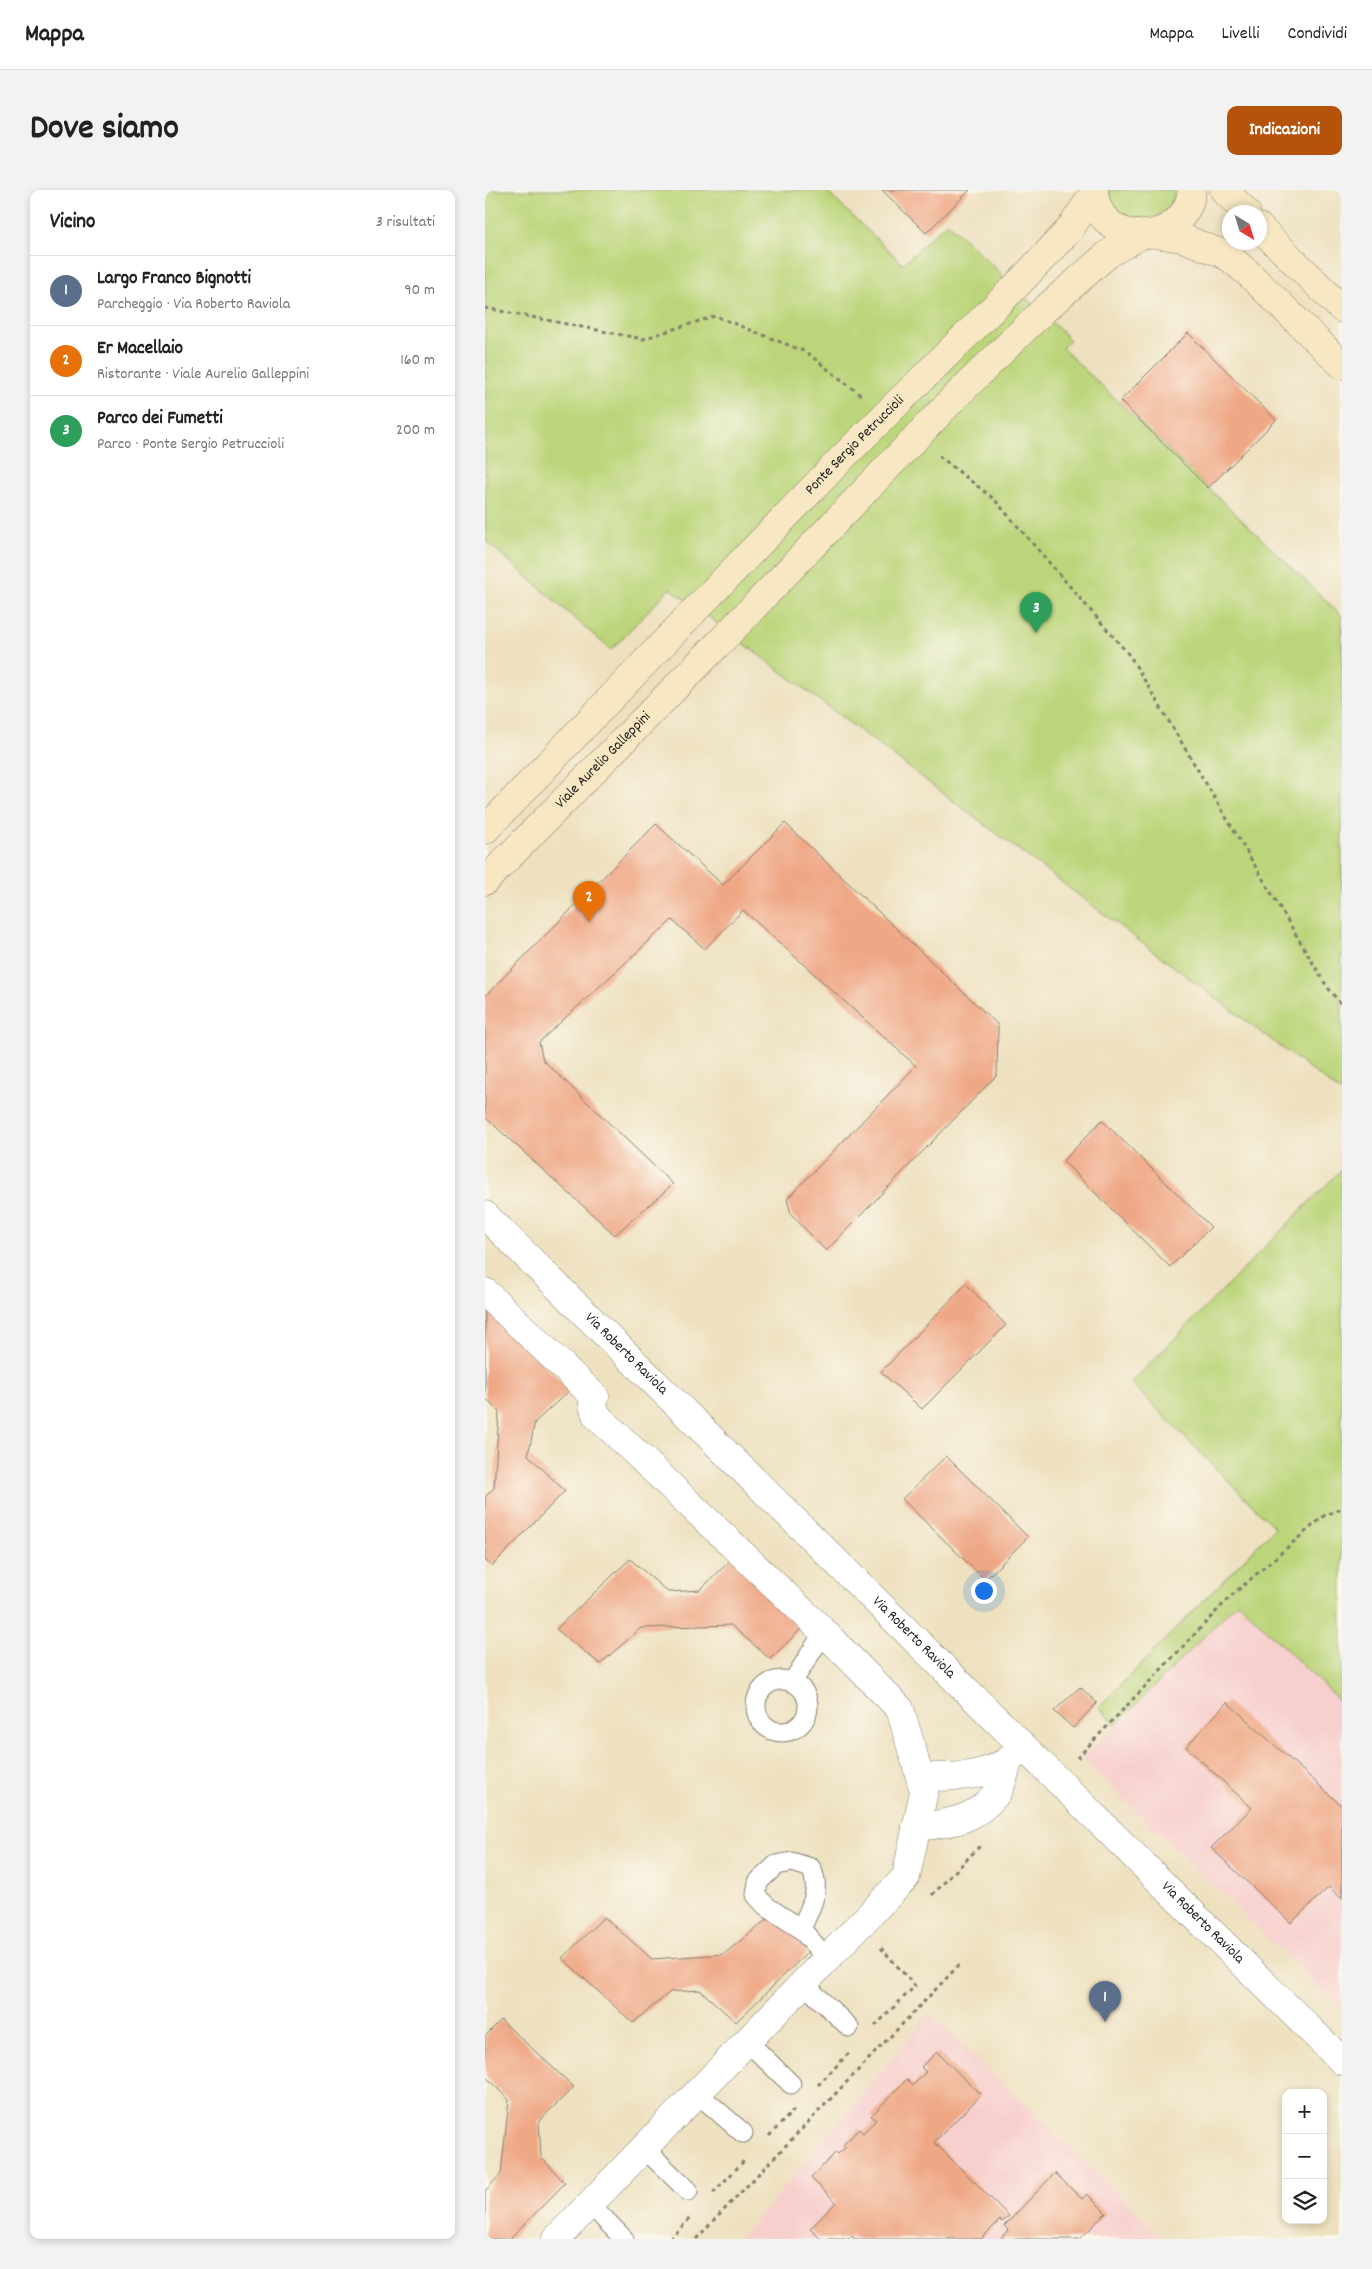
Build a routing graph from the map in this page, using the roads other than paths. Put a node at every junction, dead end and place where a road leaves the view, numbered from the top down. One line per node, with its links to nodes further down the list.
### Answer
1 (1192, 190): 5 (street)
2 (1224, 190): 4 (street)
3 (1094, 191): 5 (street); 9 (street, Ponte Sergio Petruccioli, bridge)
4 (1239, 205)
5 (1147, 235): 8 (street); 10 (street, Viale Aurelio Galleppini, bridge)
6 (1267, 235): 7 (street)
7 (1342, 309)
8 (1342, 365)
9 (485, 830)
10 (485, 881)
11 (485, 1215): 15 (street, Via Roberto Raviola)
12 (485, 1292): 13 (street)
13 (824, 1632): 14 (lane); 16 (street)
14 (793, 1681)
15 (1015, 1755): 16 (street); 17 (street); 23 (street, Via Roberto Raviola)
16 (921, 1776): 17 (street)
17 (916, 1827): 19 (street)
18 (801, 1929): 19 (lane)
19 (827, 1959): 20 (street)
20 (803, 1983): 21 (lane); 22 (street)
21 (849, 2027)
22 (747, 2041): 24 (lane); 25 (street)
23 (1342, 2061)
24 (791, 2084)
25 (697, 2093): 26 (lane); 27 (street)
26 (743, 2133)
27 (644, 2148): 28 (lane); 29 (street)
28 (688, 2191)
29 (590, 2204): 30 (street); 31 (lane)
30 (556, 2239)
31 (624, 2239)

